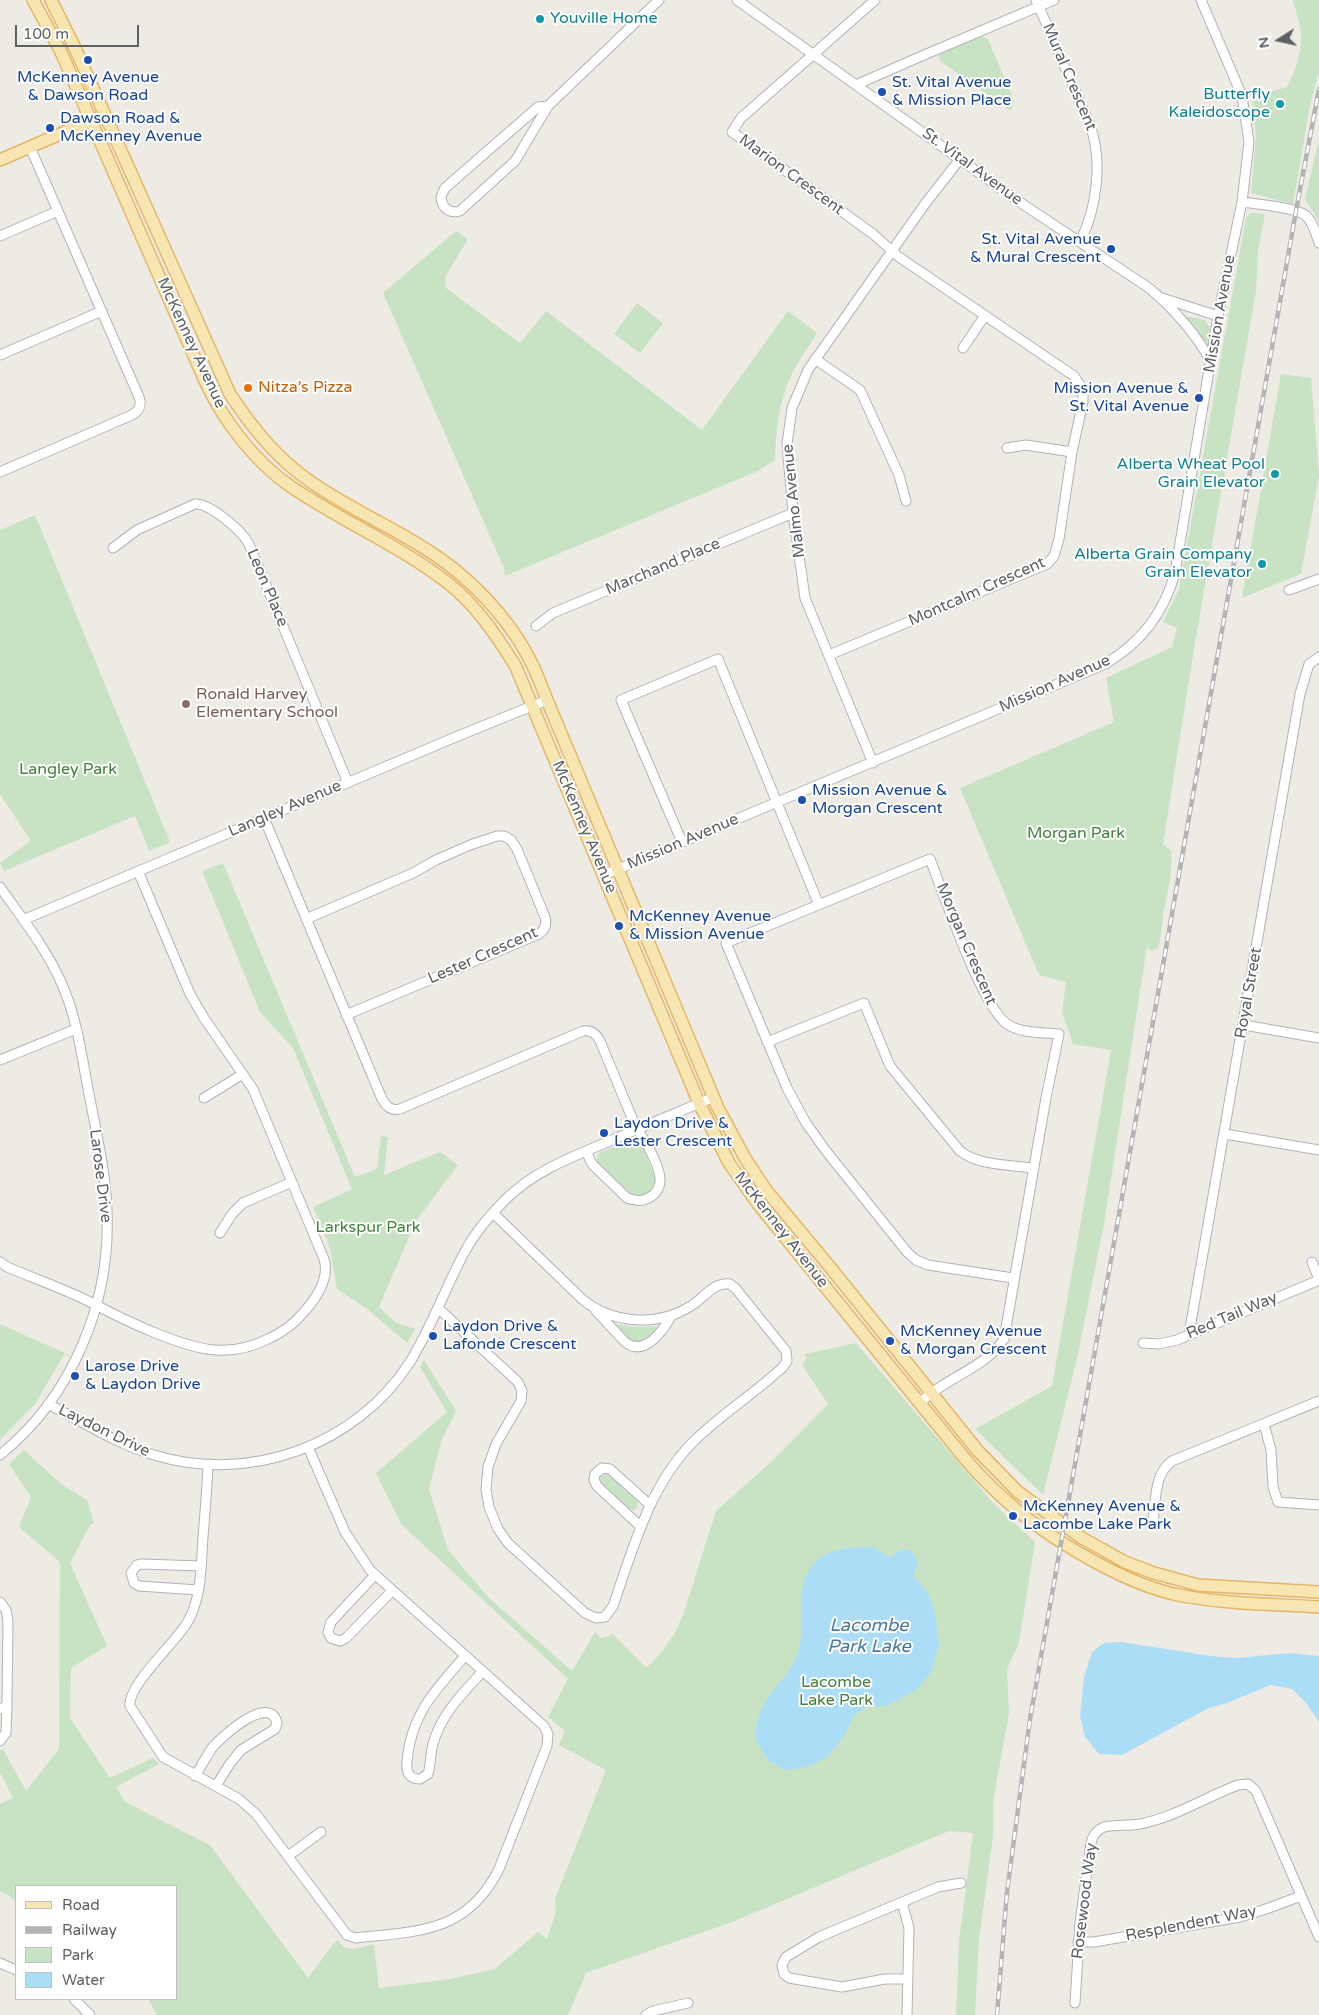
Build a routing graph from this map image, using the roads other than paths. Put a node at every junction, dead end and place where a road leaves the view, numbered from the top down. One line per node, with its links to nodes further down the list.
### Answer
1 (33, 0): 14 (main road, McKenney Avenue)
2 (51, 0): 13 (main road, McKenney Avenue)
3 (659, 0): 9 (street)
4 (737, 0): 10 (street, St. Vital Avenue)
5 (875, 0): 10 (street)
6 (1054, 0): 8 (street)
7 (1202, 0): 18 (street, Mission Avenue)
8 (1038, 3): 11 (street); 21 (street, Mural Crescent)
9 (651, 4): 12 (street)
10 (814, 54): 11 (street, St. Vital Avenue); 23 (street, Marion Crescent)
11 (858, 84): 16 (street, St. Vital Avenue)
12 (548, 106): 12 (street)
13 (105, 114): 14 (main road); 43 (main road, McKenney Avenue)
14 (90, 121): 15 (main road); 44 (main road, McKenney Avenue)
15 (30, 147): 17 (main road); 19 (street)
16 (960, 159): 21 (street, St. Vital Avenue); 23 (street, Malmo Avenue)
17 (0, 160)
18 (1242, 202): 22 (street); 26 (street, Mission Avenue)
19 (58, 211): 20 (street); 25 (street)
20 (0, 236)
21 (1080, 242): 24 (street, St. Vital Avenue)
22 (1319, 243)
23 (892, 251): 27 (street, Montcalm Crescent); 30 (street, Malmo Avenue)
24 (1160, 297): 26 (street, St. Vital Avenue); 31 (street, St. Vital Avenue)
25 (102, 311): 29 (street); 34 (street)
26 (1218, 316): 31 (street, Mission Avenue)
27 (984, 317): 28 (street); 33 (street, Montcalm Crescent)
28 (963, 348)
29 (0, 355)
30 (815, 359): 35 (street); 36 (street, Malmo Avenue)
31 (1212, 362): 45 (street, Mission Avenue)
32 (1006, 448): 33 (street)
33 (1072, 452): 41 (street, Montcalm Crescent)
34 (0, 472)
35 (906, 501)
36 (793, 513): 40 (street, Marchand Place); 41 (street, Malmo Avenue)
37 (114, 548): 46 (street, Leon Place)
38 (1319, 579): 39 (street)
39 (1289, 590)
40 (536, 626)
41 (828, 655): 45 (street, Malmo Avenue)
42 (1319, 657): 58 (street, Royal Street)
43 (547, 700): 44 (street, Langley Avenue); 50 (main road, McKenney Avenue)
44 (533, 705): 46 (street, Langley Avenue); 52 (main road, McKenney Avenue)
45 (873, 762): 47 (street, Mission Avenue)
46 (348, 783): 48 (street, Langley Avenue)
47 (776, 803): 49 (street, Mission Avenue); 49 (street); 54 (street)
48 (264, 818): 51 (street, Langley Avenue); 55 (street)
49 (682, 842): 50 (street, Mission Avenue)
50 (618, 869): 52 (street, Mission Avenue); 64 (main road, McKenney Avenue)
51 (138, 871): 56 (street, Langley Avenue); 63 (street)
52 (604, 875): 66 (main road, McKenney Avenue)
53 (0, 887): 56 (street, Larose Drive)
54 (819, 905): 61 (street, Morgan Crescent); 71 (street, Morgan Crescent)
55 (306, 919): 57 (street); 57 (street, Lester Crescent)
56 (23, 920): 59 (street, Larose Drive)
57 (346, 1015): 67 (street)
58 (1244, 1025): 60 (street); 68 (street, Royal Street)
59 (76, 1029): 62 (street); 79 (street, Larose Drive)
60 (1319, 1038)
61 (767, 1042): 71 (street); 77 (street, Morgan Crescent)
62 (0, 1060)
63 (243, 1074): 65 (street); 72 (street)
64 (714, 1097): 66 (street, Laydon Drive); 85 (main road, McKenney Avenue)
65 (204, 1098)
66 (699, 1103): 67 (street, Laydon Drive); 87 (main road, McKenney Avenue)
67 (637, 1130): 70 (street, Laydon Drive); 70 (street)
68 (1224, 1134): 69 (street); 83 (street, Royal Street)
69 (1319, 1150)
70 (586, 1151): 73 (street, Laydon Drive)
71 (1034, 1168): 77 (street, Morgan Crescent)
72 (292, 1182): 74 (street); 79 (street)
73 (493, 1213): 80 (street); 81 (street, Laydon Drive)
74 (220, 1233)
75 (0, 1262): 79 (street)
76 (1312, 1262): 78 (street, Red Tail Way)
77 (1013, 1278): 85 (street, Morgan Crescent)
78 (1319, 1279): 83 (street, Red Tail Way)
79 (96, 1306): 88 (street, Larose Drive)
80 (593, 1307): 82 (street); 82 (street)
81 (438, 1308): 90 (street, Laydon Drive); 96 (street)
82 (672, 1314): 93 (street)
83 (1189, 1334): 84 (street, Red Tail Way)
84 (1143, 1344)
85 (931, 1392): 87 (street, Morgan Crescent); 101 (main road, McKenney Avenue)
86 (1319, 1401): 89 (street)
87 (920, 1403): 103 (main road, McKenney Avenue)
88 (48, 1404): 91 (street, Larose Drive); 92 (street, Laydon Drive)
89 (1264, 1424): 94 (street); 95 (street)
90 (308, 1447): 92 (street, Laydon Drive); 98 (street)
91 (0, 1455)
92 (208, 1465): 97 (street)
93 (650, 1505): 96 (street); 96 (street)
94 (1319, 1505)
95 (1153, 1521)
96 (641, 1527)
97 (201, 1566): 99 (street); 99 (street)
98 (375, 1575): 100 (street); 100 (street)
99 (198, 1590): 108 (street)
100 (392, 1591): 104 (street)
101 (1319, 1592)
102 (0, 1602): 106 (street)
103 (1319, 1608)
104 (466, 1656): 105 (street); 105 (street)
105 (483, 1671): 111 (street)
106 (3, 1708): 107 (street)
107 (0, 1741)
108 (196, 1776): 109 (street); 109 (street)
109 (216, 1786): 111 (street)
110 (321, 1832): 111 (street)
111 (288, 1856)
112 (960, 1882): 114 (street)
113 (1301, 1896): 115 (street, Rosewood Way); 116 (street, Resplendent Way); 116 (street, Rosewood Way)
114 (902, 1902): 119 (street); 119 (street)
115 (1319, 1937)
116 (1078, 1942): 122 (street, Rosewood Way)
117 (0, 1963): 118 (street)
118 (15, 1970)
119 (908, 1979): 125 (street)
120 (75, 2000): 123 (street)
121 (688, 2003): 124 (street)
122 (1075, 2003)
123 (90, 2015)
124 (646, 2015)
125 (906, 2015)

